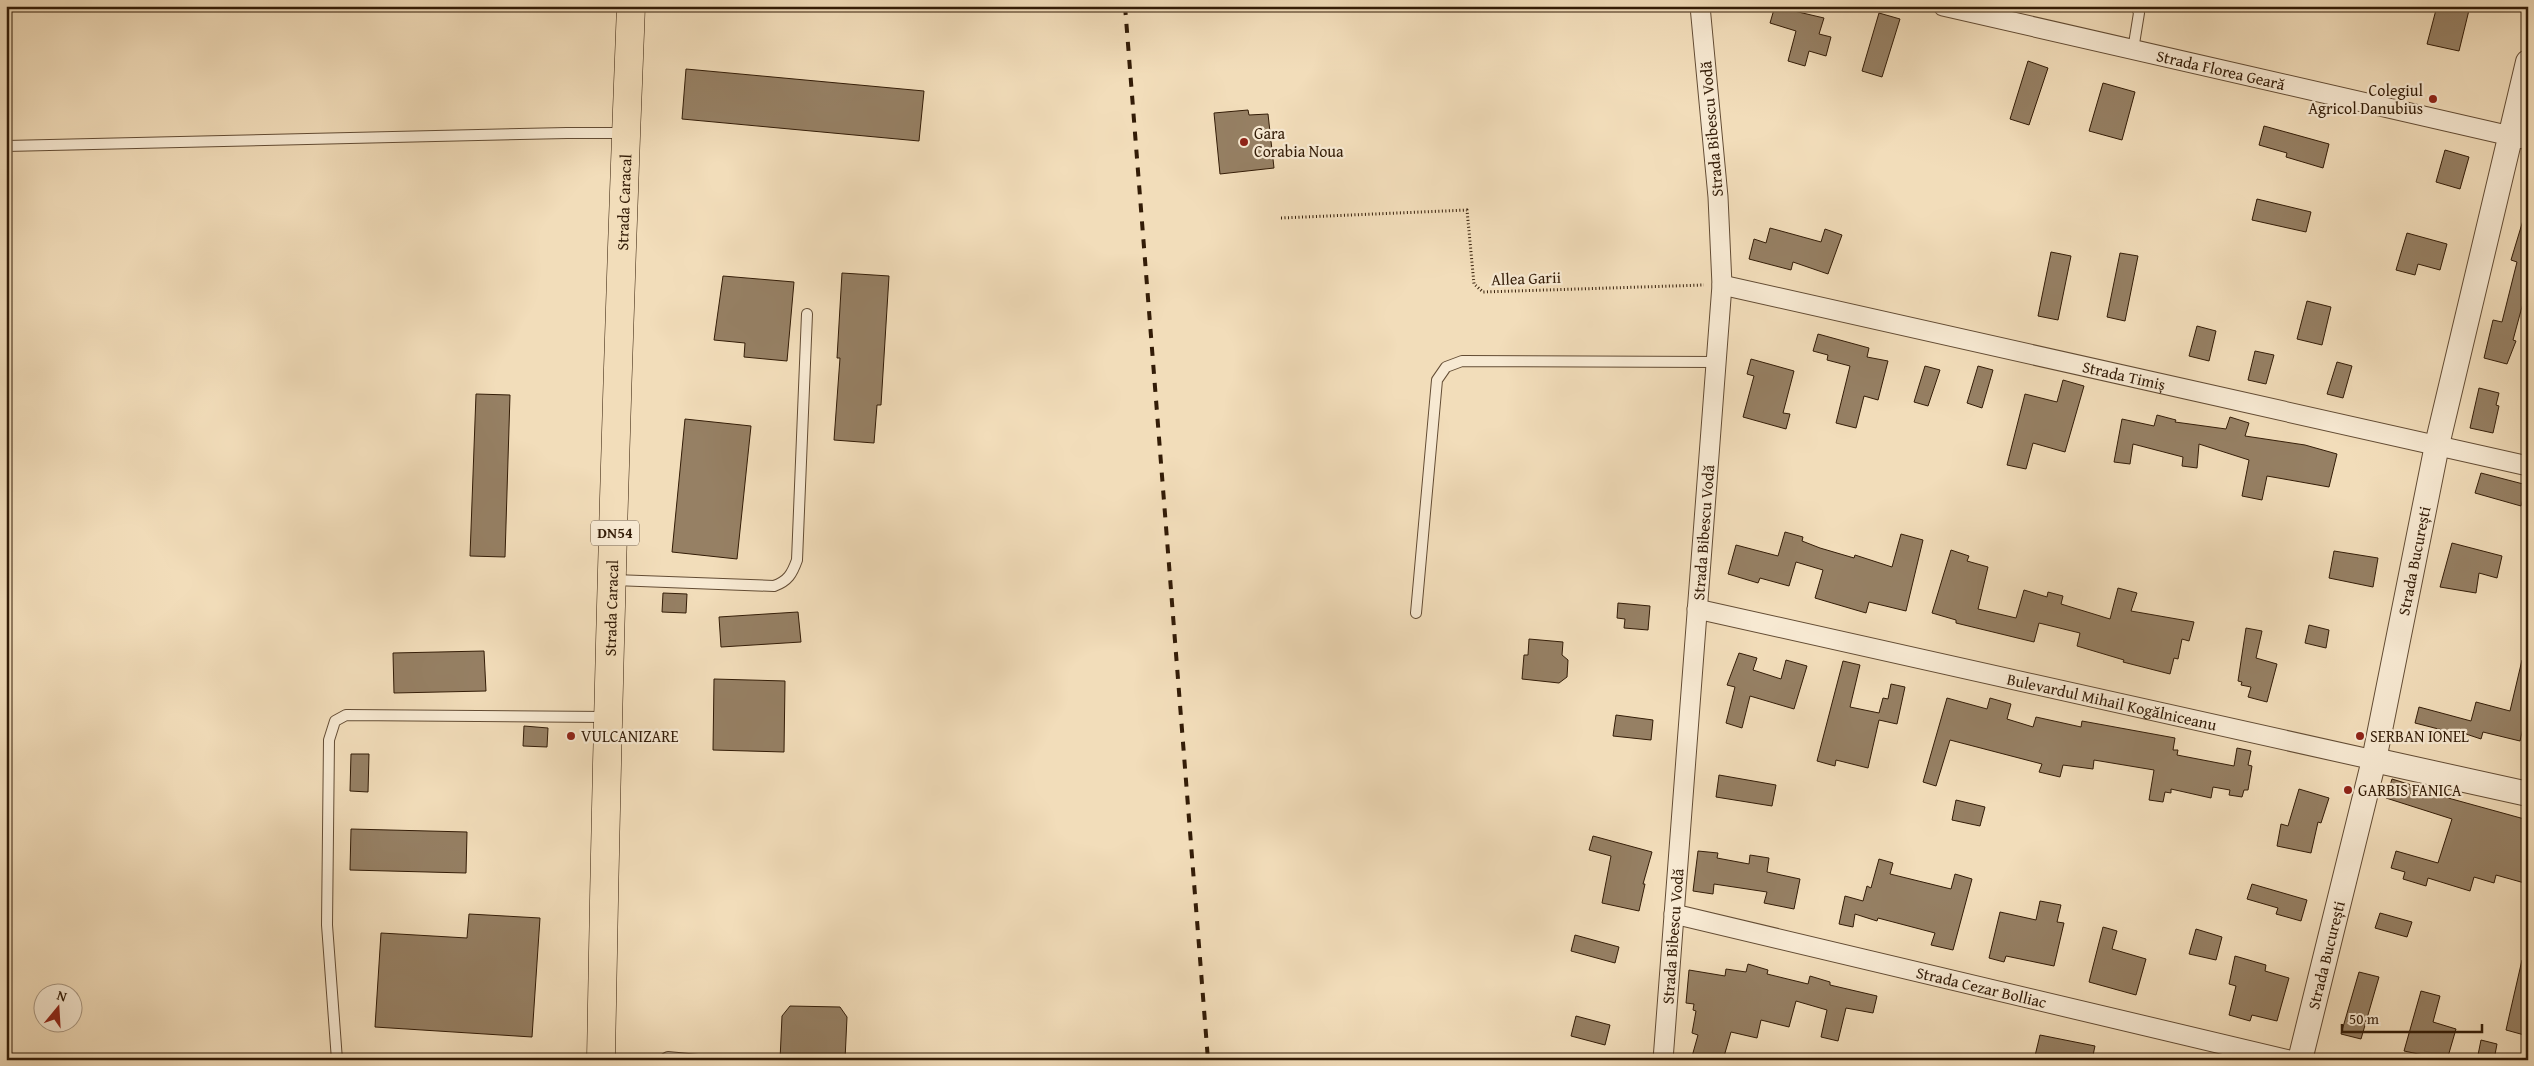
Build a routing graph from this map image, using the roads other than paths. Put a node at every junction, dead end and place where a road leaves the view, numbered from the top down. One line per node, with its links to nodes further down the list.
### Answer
1 (631, 6): 7 (main road, Strada Caracal / DN54)
2 (1700, 6): 10 (street, Strada Bibescu Vodă)
3 (1943, 6): 5 (street, Strada Florea Geară)
4 (2136, 6): 5 (lane)
5 (2133, 50): 8 (street, Strada Florea Geară)
6 (2528, 62): 8 (street, Strada București)
7 (626, 134): 9 (lane); 15 (main road, Strada Caracal / DN54)
8 (2519, 138): 13 (street, Strada București)
9 (6, 146)
10 (1722, 285): 12 (street, Strada Bibescu Vodă); 13 (street, Strada Timiș)
11 (806, 314): 15 (lane)
12 (1716, 362): 16 (street, Strada Bibescu Vodă); 17 (lane)
13 (2437, 445): 14 (street, Strada Timiș); 19 (street, Strada București)
14 (2528, 466)
15 (614, 580): 18 (main road, Strada Caracal / DN54)
16 (1697, 609): 19 (street, Bulevardul Mihail Kogălniceanu); 21 (street, Strada Bibescu Vodă)
17 (1416, 613)
18 (607, 717): 22 (lane); 23 (main road, Strada Caracal / DN54)
19 (2374, 760): 20 (street, Bulevardul Mihail Kogălniceanu); 28 (street, Strada București)
20 (2528, 794)
21 (1674, 914): 26 (street, Strada Bibescu Vodă); 27 (street, Strada Cezar Bolliac)
22 (337, 1060)
23 (601, 1060)
24 (663, 1060): 25 (lane)
25 (698, 1060)
26 (1663, 1060)
27 (2289, 1060)
28 (2300, 1060)

